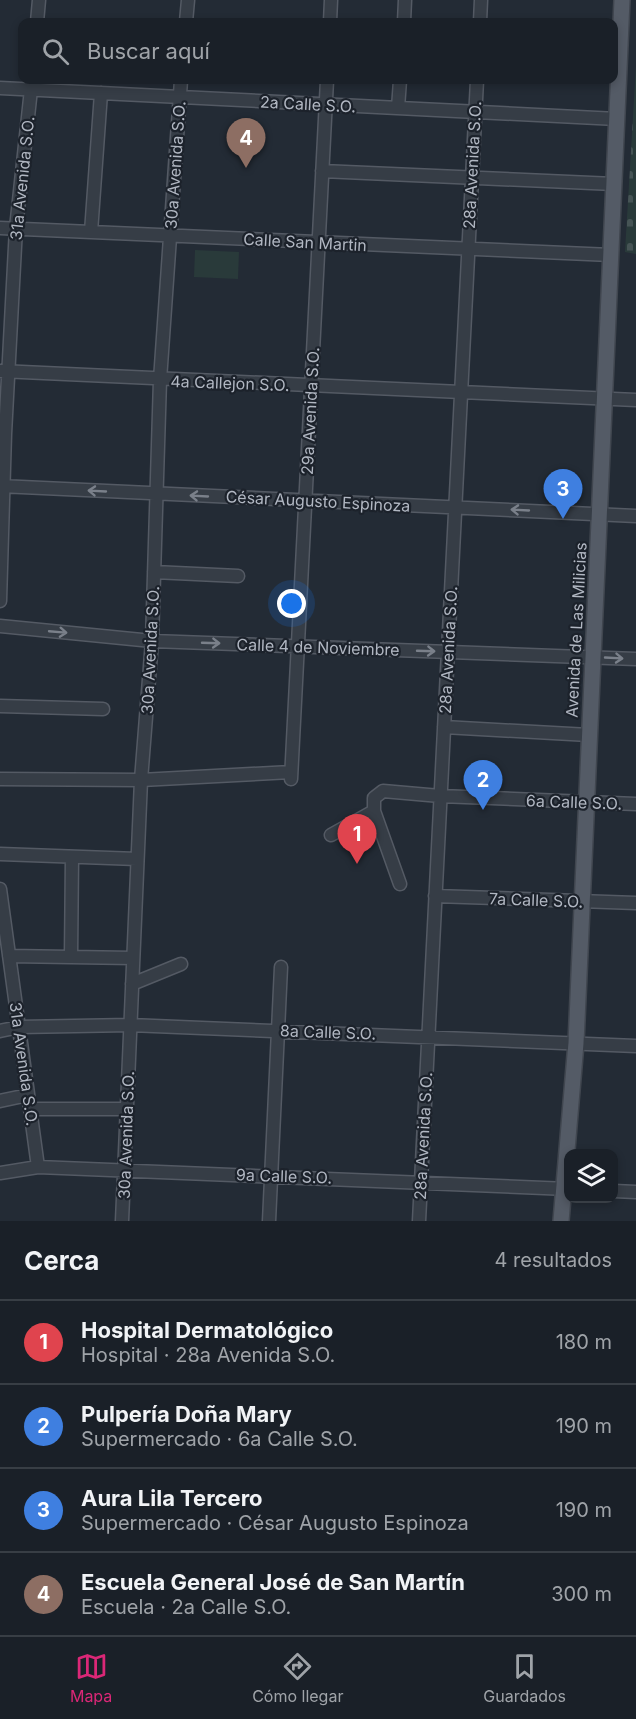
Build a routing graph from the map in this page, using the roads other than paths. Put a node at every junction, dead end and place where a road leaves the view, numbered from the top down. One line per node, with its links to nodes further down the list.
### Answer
1 (39, 0): 7 (street)
2 (188, 0): 8 (street)
3 (331, 0): 9 (street)
4 (405, 0): 10 (street)
5 (481, 0): 11 (street)
6 (622, 0): 12 (main road, Avenida de Las Milicias)
7 (37, 18)
8 (186, 18)
9 (330, 18)
10 (404, 18)
11 (480, 18)
12 (618, 40)
13 (181, 84): 21 (street, 30a Avenida S.O.)
14 (327, 84): 22 (street, 29a Avenida S.O.)
15 (400, 84): 23 (street)
16 (477, 84): 24 (street, 28a Avenida S.O.)
17 (617, 84): 25 (main road, Avenida de Las Milicias)
18 (31, 85): 19 (street, 2a Calle S.O.); 20 (street, 2a Calle S.O.); 30 (street, 31a Avenida S.O.)
19 (0, 88)
20 (101, 93): 21 (street, 2a Calle S.O.); 31 (street)
21 (180, 97): 22 (street, 2a Calle S.O.); 32 (street, 30a Avenida S.O.)
22 (326, 105): 23 (street, 2a Calle S.O.); 26 (street, 29a Avenida S.O.)
23 (398, 108): 24 (street, 2a Calle S.O.)
24 (475, 112): 25 (street, 2a Calle S.O.); 27 (street, 28a Avenida S.O.)
25 (617, 119): 28 (main road, Avenida de Las Milicias)
26 (322, 171): 27 (street); 33 (street, 29a Avenida S.O.)
27 (472, 179): 28 (street); 34 (street, 28a Avenida S.O.)
28 (614, 184): 35 (main road, Avenida de Las Milicias)
29 (0, 228): 30 (street, Calle San Martin)
30 (16, 228): 31 (street, Calle San Martin); 36 (street, 31a Avenida S.O.)
31 (91, 232): 32 (street, Calle San Martin)
32 (169, 235): 33 (street, Calle San Martin); 37 (street, 30a Avenida S.O.)
33 (319, 242): 34 (street, Calle San Martin); 38 (street, 29a Avenida S.O.)
34 (468, 249): 35 (street, Calle San Martin); 39 (street, 28a Avenida S.O.)
35 (611, 255): 40 (main road, Avenida de Las Milicias)
36 (4, 371): 37 (street, 4a Callejon S.O.); 42 (street, 31a Avenida S.O.)
37 (160, 380): 38 (street, 4a Callejon S.O.); 43 (street, 30a Avenida S.O.)
38 (311, 386): 39 (street, 4a Callejon S.O.); 44 (street, 29a Avenida S.O.)
39 (461, 393): 40 (street, 4a Callejon S.O.); 45 (street, 28a Avenida S.O.)
40 (604, 399): 41 (street, 4a Callejon S.O.); 46 (main road, Avenida de Las Milicias)
41 (636, 400)
42 (2, 486): 43 (street, César Augusto Espinoza, one-way to 42); 50 (street, 31a Avenida S.O.)
43 (156, 494): 44 (street, César Augusto Espinoza, one-way to 43); 48 (street, 30a Avenida S.O.)
44 (305, 500): 45 (street, César Augusto Espinoza); 53 (street, 29a Avenida S.O.)
45 (455, 507): 46 (street, César Augusto Espinoza, one-way to 45); 54 (street, 28a Avenida S.O.)
46 (599, 514): 47 (street, César Augusto Espinoza); 55 (main road, Avenida de Las Milicias)
47 (636, 516)
48 (154, 572): 49 (street); 52 (street, 30a Avenida S.O.)
49 (238, 576)
50 (0, 601)
51 (0, 626): 52 (street, Calle 4 de Noviembre, one-way to 52)
52 (152, 641): 53 (street, Calle 4 de Noviembre, one-way to 53); 62 (street, 30a Avenida S.O.)
53 (298, 646): 54 (street, Calle 4 de Noviembre, one-way to 54); 62 (street, 29a Avenida S.O.)
54 (448, 652): 55 (street, Calle 4 de Noviembre); 59 (street, 28a Avenida S.O.)
55 (592, 657): 56 (street, Calle 4 de Noviembre, one-way to 56); 60 (main road, Avenida de Las Milicias)
56 (636, 659)
57 (0, 706): 58 (street)
58 (103, 709)
59 (444, 727): 60 (street); 63 (street, 28a Avenida S.O.)
60 (589, 735): 64 (main road, Avenida de Las Milicias)
61 (0, 778): 62 (street)
62 (141, 780): 70 (street, 30a Avenida S.O.)
63 (440, 796): 64 (street, 6a Calle S.O.); 66 (street, 6a Calle S.O.); 73 (street, 28a Avenida S.O.)
64 (587, 802): 65 (street, 6a Calle S.O.); 74 (main road, Avenida de Las Milicias)
65 (636, 804)
66 (374, 811): 67 (street); 71 (street)
67 (331, 835)
68 (0, 854): 69 (street)
69 (72, 856): 70 (street); 77 (street)
70 (137, 859): 78 (street, 30a Avenida S.O.)
71 (400, 884)
72 (0, 889): 76 (street, 31a Avenida S.O.)
73 (435, 896): 74 (street, 7a Calle S.O.); 87 (street, 28a Avenida S.O.)
74 (583, 903): 75 (street, 7a Calle S.O.); 88 (main road, Avenida de Las Milicias)
75 (636, 903)
76 (1, 906): 79 (street, 31a Avenida S.O.)
77 (71, 957): 78 (street); 79 (street)
78 (133, 958): 82 (street, 30a Avenida S.O.)
79 (7, 961): 85 (street, 31a Avenida S.O.)
80 (182, 964): 82 (street)
81 (281, 967): 83 (street)
82 (132, 984): 84 (street, 30a Avenida S.O.)
83 (279, 1024): 84 (street, 8a Calle S.O.); 87 (street, 8a Calle S.O.); 98 (street)
84 (130, 1025): 85 (street, 8a Calle S.O.); 93 (street, 30a Avenida S.O.)
85 (19, 1027): 86 (street, 8a Calle S.O.); 90 (street, 31a Avenida S.O.)
86 (0, 1031)
87 (428, 1036): 88 (street, 8a Calle S.O.); 99 (street, 28a Avenida S.O.)
88 (576, 1043): 89 (street, 8a Calle S.O.); 94 (main road, Avenida de Las Milicias)
89 (636, 1046)
90 (28, 1095): 91 (street); 92 (street, 31a Avenida S.O.)
91 (0, 1101)
92 (30, 1109): 93 (street); 95 (street, 31a Avenida S.O.)
93 (127, 1109): 96 (street, 30a Avenida S.O.)
94 (569, 1149)
95 (38, 1167): 96 (street, 9a Calle S.O.); 97 (street, 9a Calle S.O.)
96 (125, 1170): 98 (street, 9a Calle S.O.); 104 (street, 30a Avenida S.O.)
97 (0, 1173)
98 (271, 1176): 99 (street, 9a Calle S.O.); 105 (street)
99 (421, 1181): 100 (street, 9a Calle S.O.); 106 (street, 28a Avenida S.O.)
100 (564, 1189)
101 (618, 1191): 102 (street)
102 (636, 1191)
103 (564, 1202): 107 (main road, Avenida de Las Milicias)
104 (122, 1221)
105 (269, 1221)
106 (419, 1221)
107 (561, 1221)

